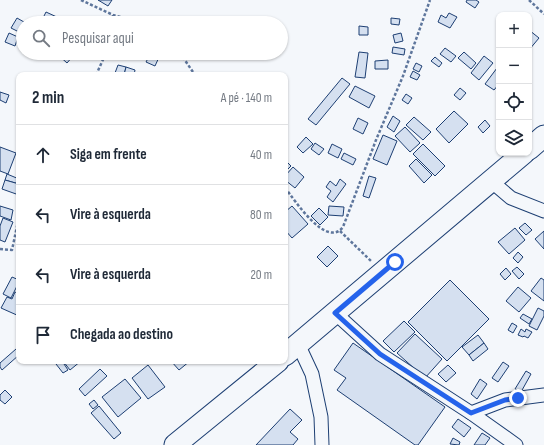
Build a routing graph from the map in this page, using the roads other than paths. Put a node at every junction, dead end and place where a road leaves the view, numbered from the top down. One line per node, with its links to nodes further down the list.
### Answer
1 (544, 136): 2 (main road)
2 (532, 146)
3 (520, 156): 4 (main road)
4 (491, 181): 5 (street); 6 (main road)
5 (544, 211)
6 (335, 313): 7 (main road); 10 (street)
7 (291, 350): 12 (street)
8 (274, 364): 11 (main road)
9 (544, 395): 10 (street)
10 (471, 413): 13 (street)
11 (175, 445)
12 (322, 445)
13 (516, 445)

